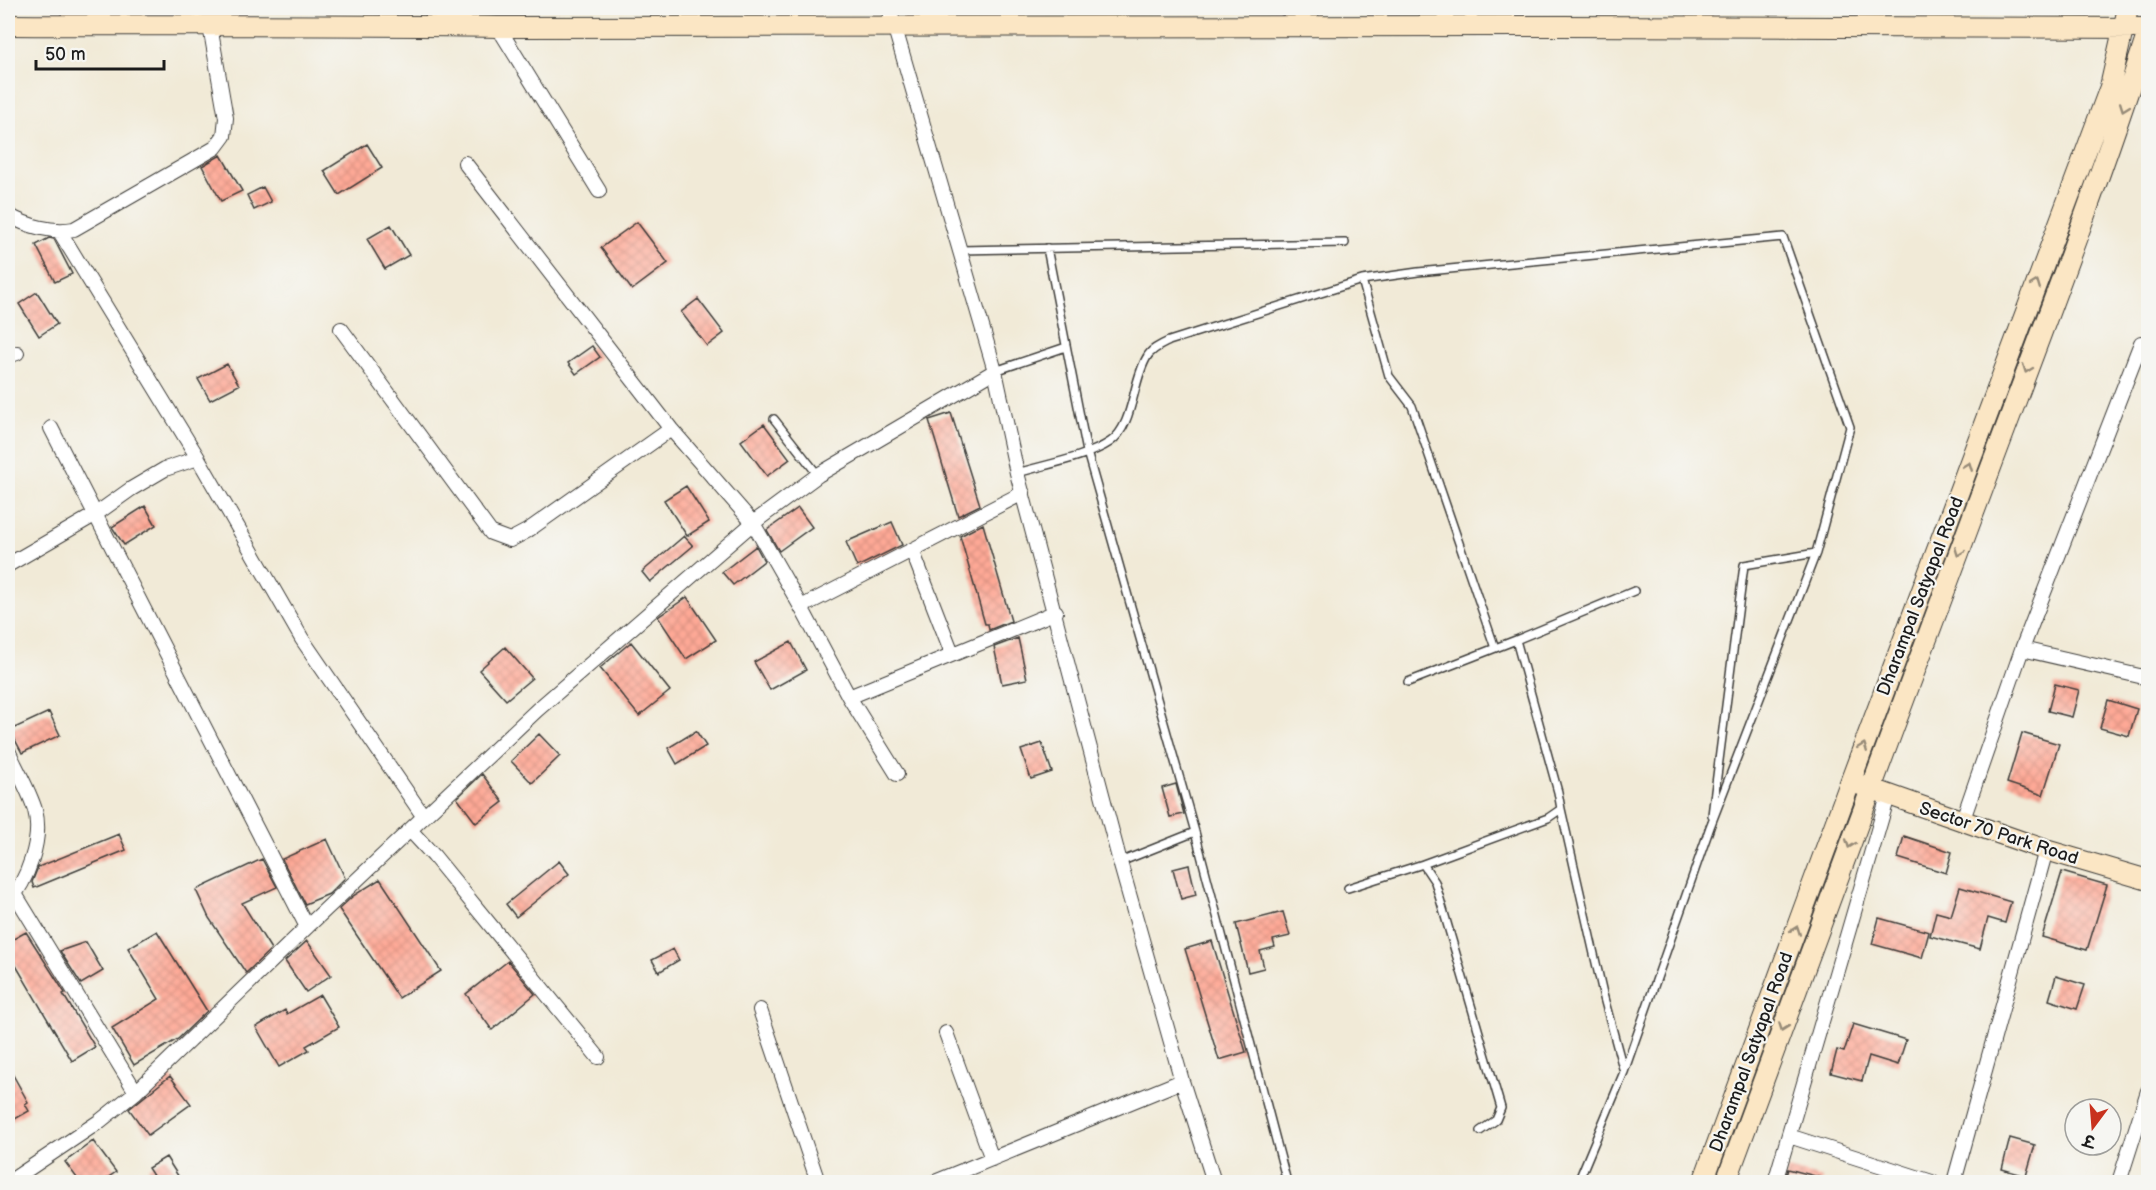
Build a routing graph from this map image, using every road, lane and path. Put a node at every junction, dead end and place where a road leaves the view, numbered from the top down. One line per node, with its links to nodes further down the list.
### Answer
1 (2128, 8): 6 (street, Dharampal Satyapal Road)
2 (892, 17): 5 (street); 6 (street); 14 (street)
3 (8, 25): 4 (street)
4 (210, 26): 5 (street); 11 (street)
5 (498, 27): 9 (street)
6 (2124, 30): 7 (street); 45 (street, Dharampal Satyapal Road, one-way to 6)
7 (2148, 30): 46 (street, Dharampal Satyapal Road, one-way to 46)
8 (465, 163): 22 (street)
9 (599, 191)
10 (8, 215): 11 (street)
11 (60, 232): 24 (street)
12 (1344, 243): 13 (lane)
13 (1047, 248): 14 (lane); 18 (lane)
14 (960, 250): 19 (street)
15 (1362, 280): 23 (lane); 31 (lane); 37 (lane)
16 (341, 329): 22 (street)
17 (2141, 344): 38 (street)
18 (1066, 347): 19 (lane); 23 (lane)
19 (995, 370): 25 (street); 26 (street)
20 (774, 419): 26 (lane)
21 (51, 428): 28 (street)
22 (671, 429): 29 (street)
23 (1087, 452): 25 (lane); 52 (lane)
24 (198, 458): 28 (street); 48 (street)
25 (1017, 473): 27 (street)
26 (818, 475): 29 (street)
27 (1023, 493): 30 (street); 35 (street)
28 (96, 514): 32 (street); 59 (street)
29 (753, 523): 34 (street); 48 (street)
30 (912, 550): 34 (street); 39 (street)
31 (1816, 553): 50 (lane); 50 (lane)
32 (8, 565)
33 (1634, 591): 36 (lane)
34 (801, 607): 42 (street)
35 (1056, 612): 39 (street); 54 (street)
36 (1516, 640): 37 (lane); 47 (lane)
37 (1496, 648): 41 (lane)
38 (2022, 649): 40 (street); 49 (street)
39 (952, 653): 42 (street)
40 (2148, 678)
41 (1408, 682)
42 (849, 697): 44 (street)
43 (8, 750): 58 (street)
44 (897, 774)
45 (1851, 780): 46 (street, Sector 70 Park Road); 76 (street, Dharampal Satyapal Road, one-way to 45)
46 (1879, 793): 49 (street, Sector 70 Park Road); 68 (street); 77 (street, Dharampal Satyapal Road, one-way to 77)
47 (1561, 809): 55 (lane); 63 (lane)
48 (424, 817): 51 (street)
49 (1962, 822): 53 (street, Sector 70 Park Road)
50 (1710, 827): 63 (lane)
51 (410, 830): 59 (street); 62 (street)
52 (1196, 832): 54 (lane); 74 (lane)
53 (2046, 850): 56 (street, Sector 70 Park Road); 80 (street)
54 (1120, 862): 64 (street)
55 (1423, 864): 57 (lane); 67 (lane)
56 (2148, 880)
57 (1348, 888)
58 (11, 898): 66 (street)
59 (307, 927): 66 (street)
60 (760, 1010): 71 (street)
61 (946, 1034): 69 (street)
62 (598, 1057)
63 (1624, 1072): 75 (lane)
64 (1182, 1081): 69 (street); 73 (street)
65 (2148, 1091): 81 (street)
66 (136, 1092): 70 (street)
67 (1480, 1131)
68 (1789, 1136): 78 (street); 79 (street)
69 (992, 1159): 72 (street)
70 (9, 1182)
71 (818, 1182)
72 (934, 1182)
73 (1214, 1182)
74 (1287, 1182)
75 (1578, 1182)
76 (1703, 1182)
77 (1726, 1182)
78 (1775, 1182)
79 (1932, 1182)
80 (1954, 1182)
81 (2119, 1182)

